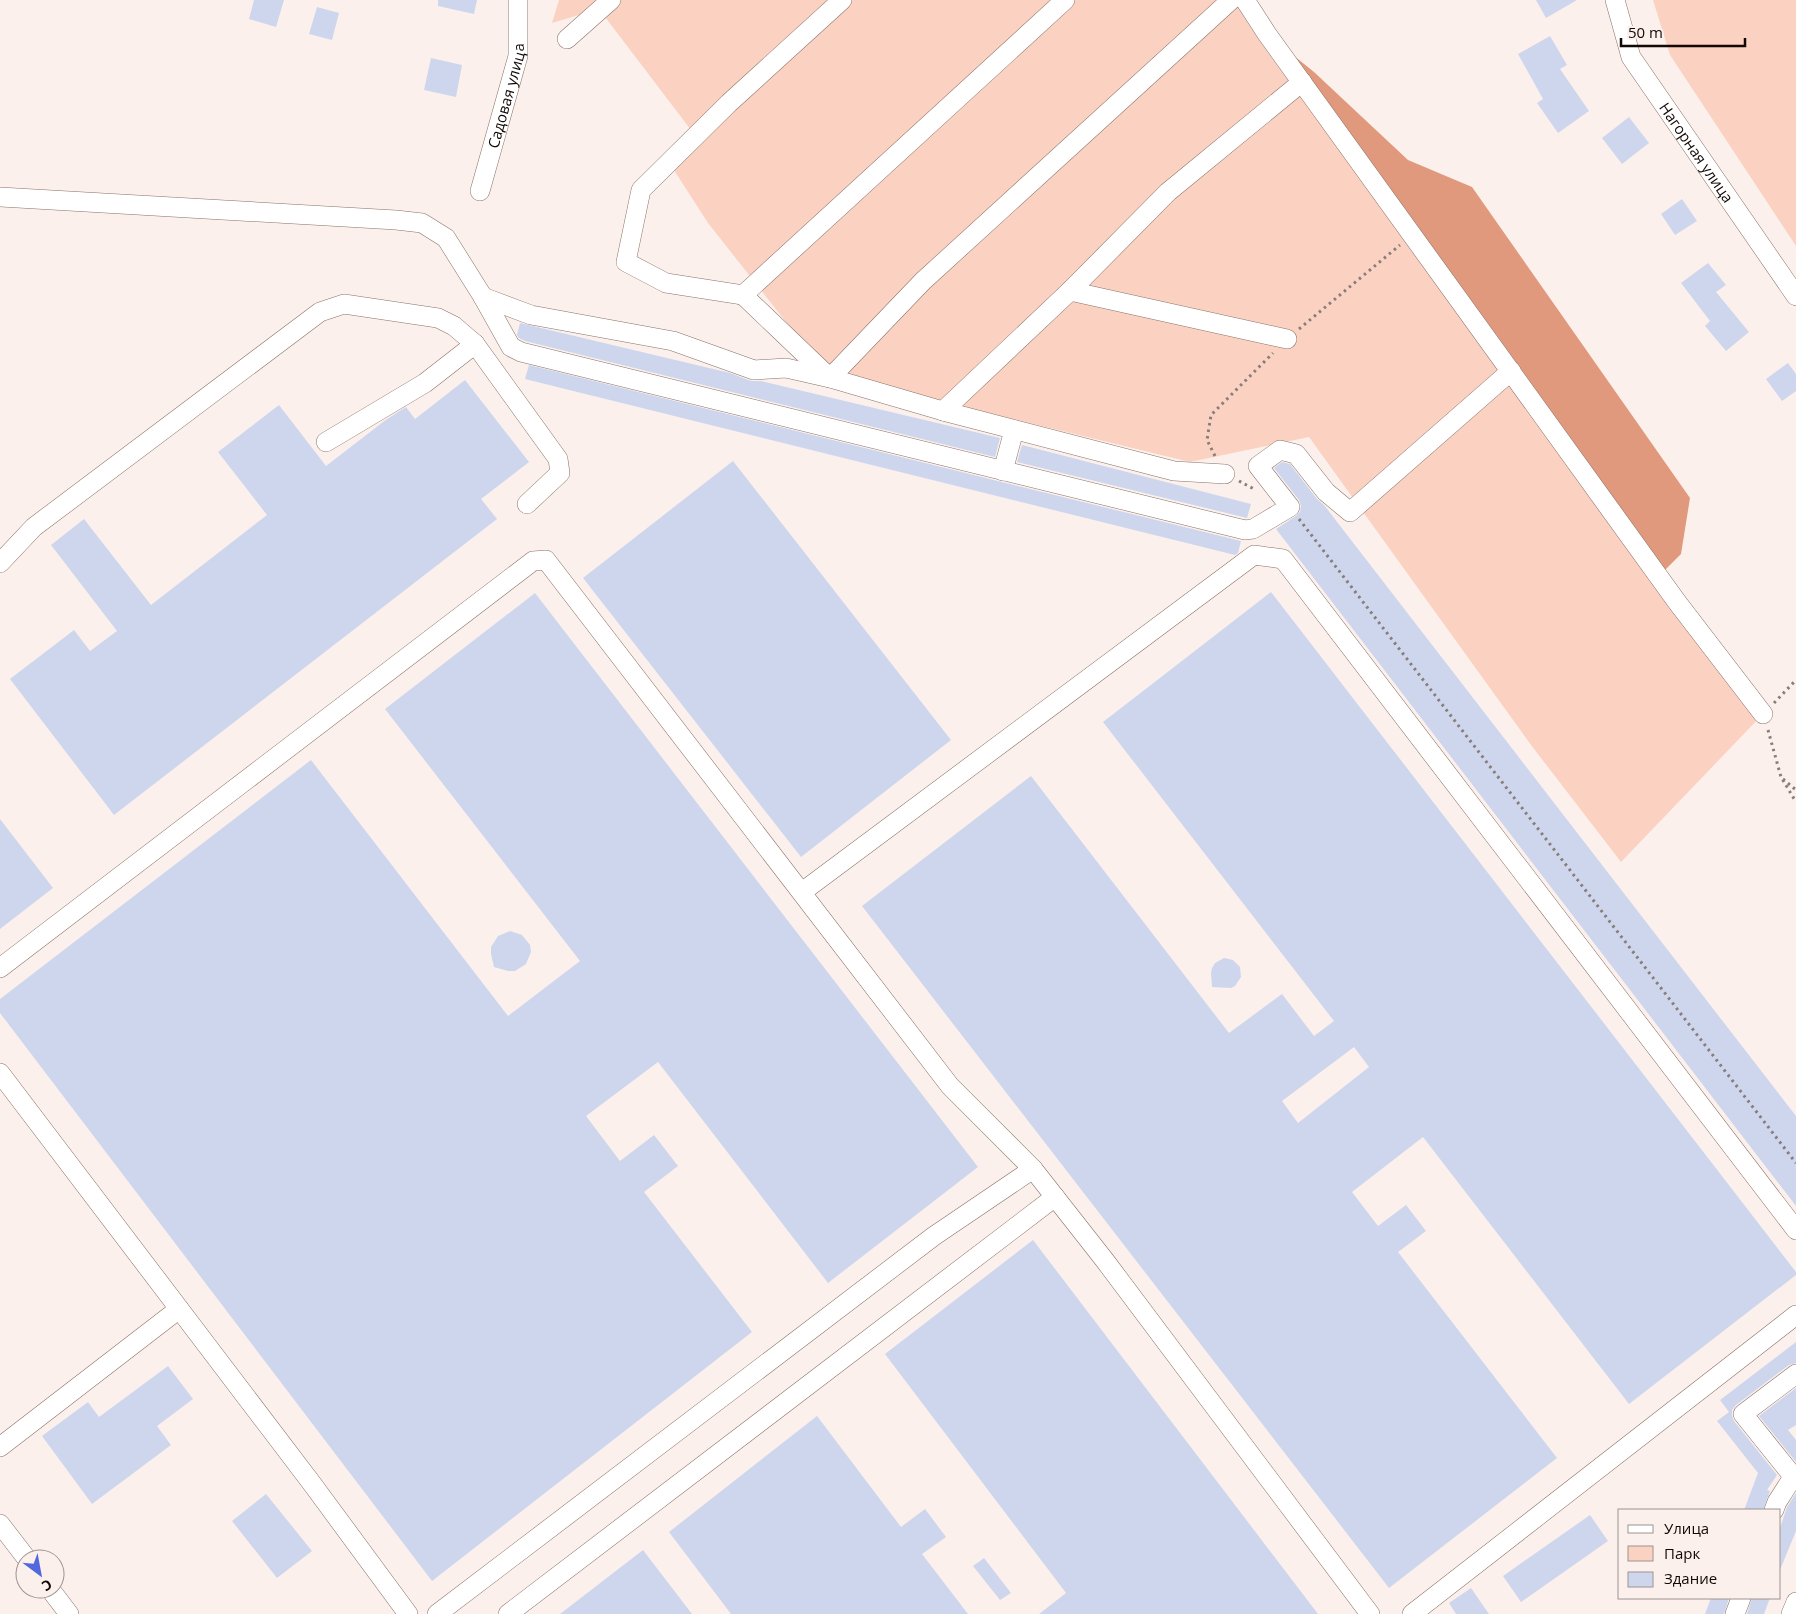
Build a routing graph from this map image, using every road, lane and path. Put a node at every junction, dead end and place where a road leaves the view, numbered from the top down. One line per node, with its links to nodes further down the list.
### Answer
1 (518, 0): 10 (street, Садовая улица)
2 (611, 0): 8 (street)
3 (842, 0): 14 (street)
4 (1066, 0): 14 (street)
5 (1231, 0): 20 (street)
6 (1245, 0): 9 (street)
7 (1615, 0): 15 (street, Нагорная улица)
8 (567, 39)
9 (1302, 82): 12 (street); 13 (street)
10 (480, 191)
11 (0, 197): 16 (street)
12 (1412, 235): 17 (path); 19 (street)
13 (1070, 291): 17 (street); 21 (street)
14 (743, 295): 20 (street)
15 (1796, 296)
16 (483, 297): 20 (street); 24 (street)
17 (1286, 339): 25 (path)
18 (475, 344): 23 (street); 27 (street); 29 (street)
19 (1511, 371): 28 (street); 31 (street)
20 (830, 378): 21 (street)
21 (943, 411): 22 (street)
22 (1014, 430): 24 (street); 25 (street)
23 (326, 442)
24 (1003, 471): 28 (street)
25 (1225, 474): 26 (path)
26 (1257, 490)
27 (527, 504)
28 (1290, 507): 38 (path)
29 (0, 563)
30 (1796, 680): 31 (path)
31 (1764, 714): 32 (path)
32 (1781, 777): 33 (path); 34 (path)
33 (1796, 790)
34 (1796, 802)
35 (802, 892): 36 (street); 39 (street); 41 (street)
36 (0, 968)
37 (0, 1073): 42 (street)
38 (1796, 1163)
39 (1032, 1169): 40 (street); 55 (street)
40 (1055, 1197): 56 (street); 57 (street)
41 (1796, 1230)
42 (179, 1309): 45 (street); 54 (street)
43 (1796, 1315): 58 (street)
44 (1796, 1374): 46 (street)
45 (0, 1447)
46 (1795, 1479): 47 (street)
47 (1774, 1509)
48 (0, 1524): 49 (street)
49 (19, 1549)
50 (58, 1599): 53 (street)
51 (1741, 1599): 59 (street)
52 (1796, 1602): 60 (street)
53 (69, 1614)
54 (408, 1614)
55 (437, 1614)
56 (508, 1614)
57 (1370, 1614)
58 (1412, 1614)
59 (1735, 1614)
60 (1791, 1614)

